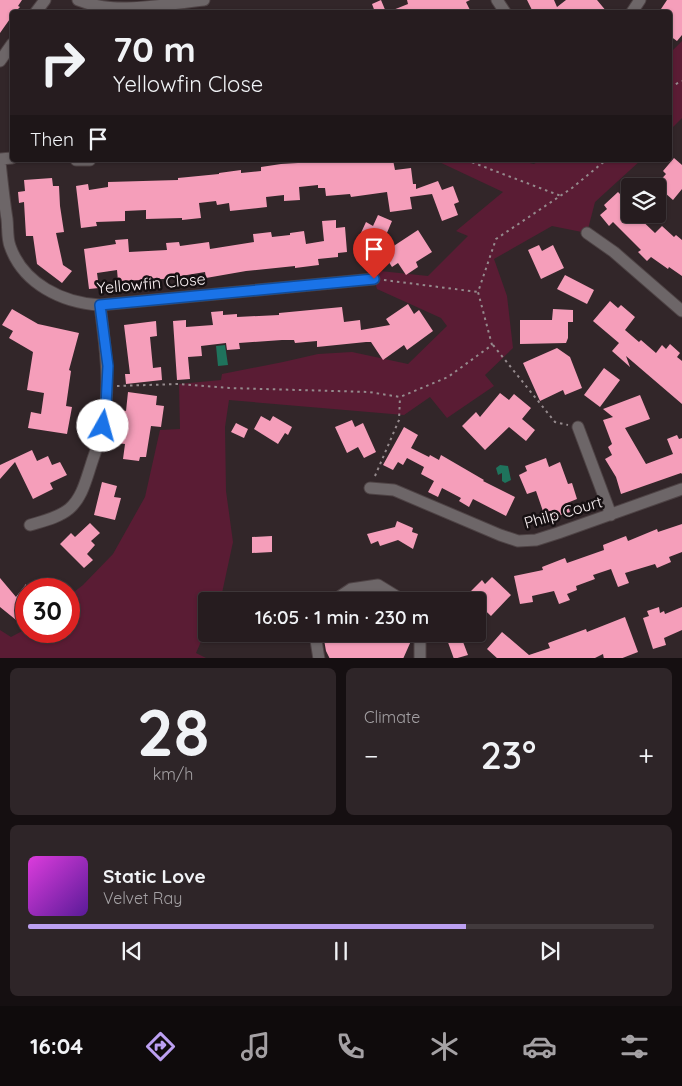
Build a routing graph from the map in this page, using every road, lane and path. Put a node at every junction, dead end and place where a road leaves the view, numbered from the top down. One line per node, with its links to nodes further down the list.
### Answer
1 (78, 0): 2 (street)
2 (204, 0)
3 (10, 47): 4 (street)
4 (0, 61)
5 (0, 160): 12 (street, Yellowfin Close)
6 (471, 162): 8 (path)
7 (604, 162): 8 (path)
8 (561, 196): 11 (path)
9 (587, 232): 13 (street)
10 (374, 279): 11 (path); 12 (street, Yellowfin Close)
11 (478, 292): 14 (path)
12 (100, 305): 15 (street)
13 (682, 311)
14 (492, 345): 16 (path); 17 (path)
15 (107, 387): 16 (path); 21 (street)
16 (400, 397): 18 (path)
17 (578, 427): 20 (street)
18 (370, 488): 20 (street, Philp Court)
19 (682, 489): 20 (street, Philp Court)
20 (611, 515)
21 (30, 525)
22 (348, 592): 23 (street)
23 (389, 592)
24 (316, 642): 26 (street)
25 (420, 642): 27 (street)
26 (319, 658)
27 (420, 658)

